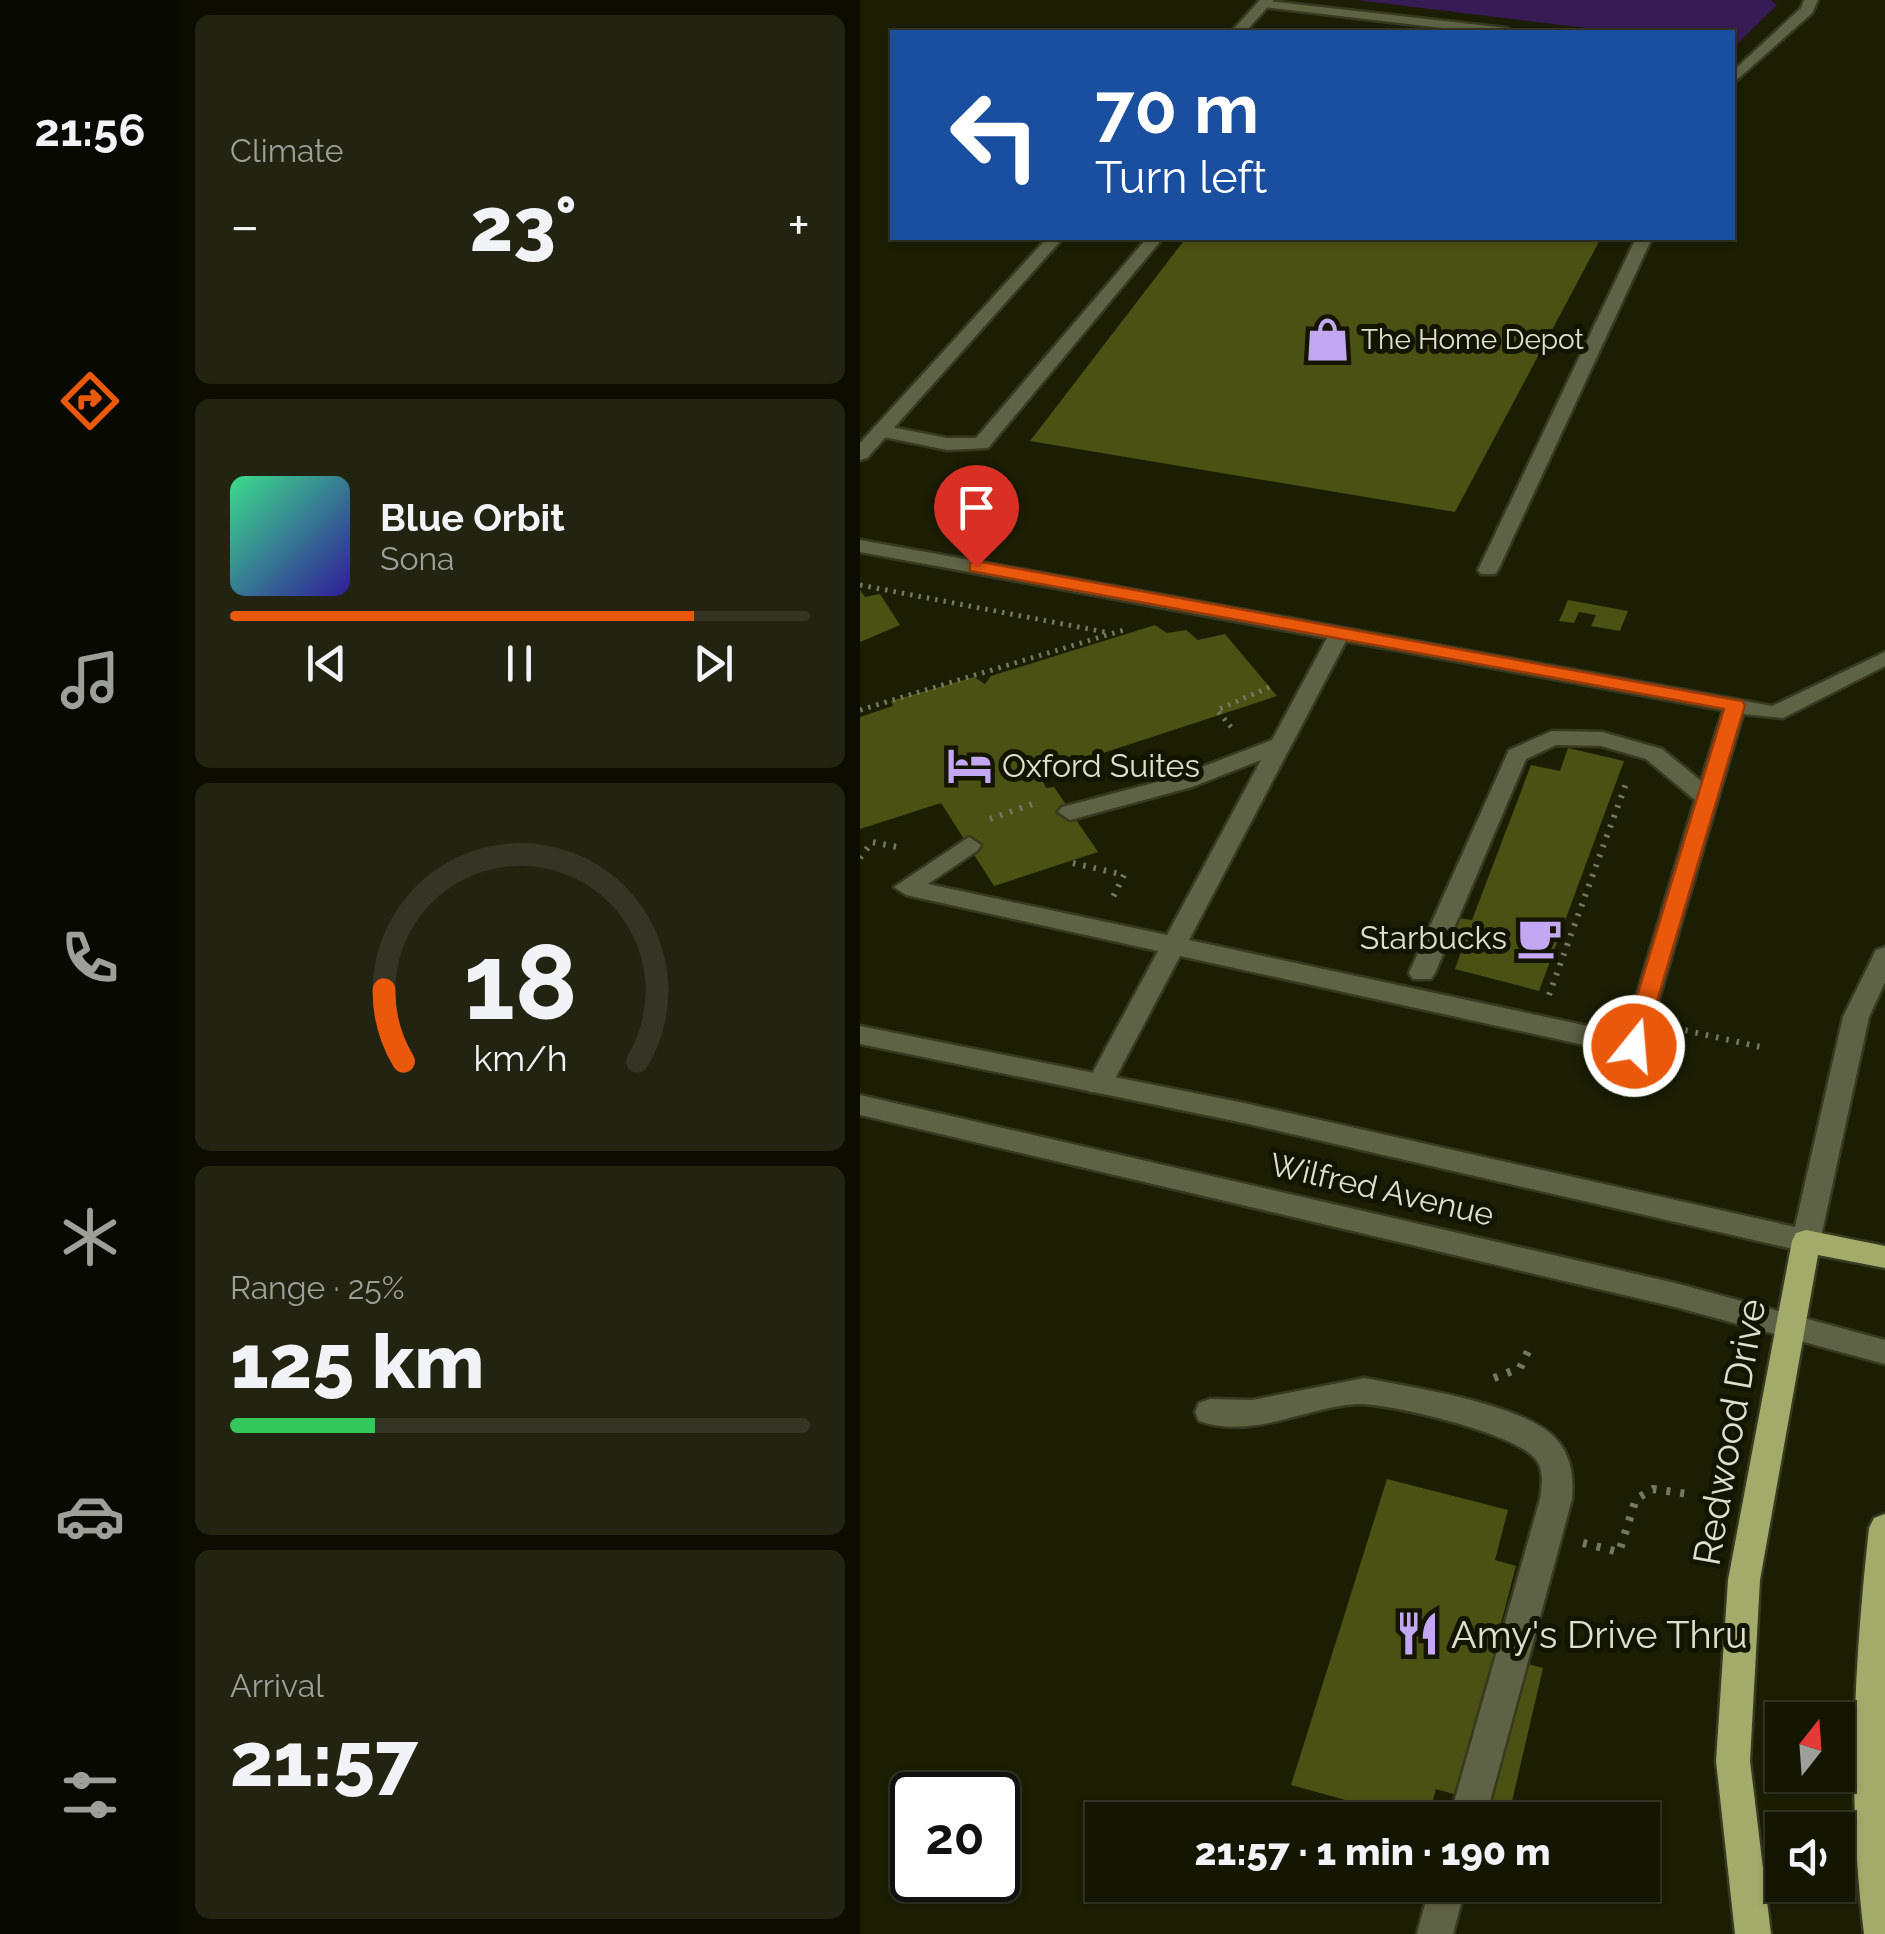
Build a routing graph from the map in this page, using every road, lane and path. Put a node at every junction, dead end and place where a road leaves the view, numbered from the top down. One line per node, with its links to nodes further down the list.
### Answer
1 (1811, 0): 8 (street)
2 (1265, 2): 3 (street); 4 (street)
3 (1365, 16): 5 (street); 6 (street)
4 (1240, 30)
5 (1354, 30)
6 (1488, 30)
7 (1735, 60): 8 (street)
8 (1753, 62): 9 (street)
9 (1735, 77)
10 (1053, 240): 13 (street)
11 (1153, 240): 13 (street)
12 (1643, 240): 16 (street)
13 (881, 431): 14 (street)
14 (860, 454)
15 (860, 546): 20 (street)
16 (1488, 570)
17 (860, 585): 19 (path)
18 (1140, 624): 19 (path)
19 (1111, 633): 25 (path)
20 (1340, 634): 24 (street); 26 (street)
21 (1885, 658): 24 (street)
22 (1281, 672): 23 (path)
23 (1274, 685)
24 (1735, 705): 28 (street)
25 (860, 710)
26 (1282, 744): 29 (street); 31 (street)
27 (1634, 763): 34 (path)
28 (1707, 798): 31 (street); 33 (street)
29 (1070, 812)
30 (970, 845): 31 (street)
31 (1174, 945): 36 (street)
32 (1885, 956): 38 (street, Redwood Drive)
33 (1422, 973)
34 (1546, 1000)
35 (860, 1035): 36 (street, Wilfred Avenue)
36 (1099, 1085): 38 (street, Wilfred Avenue)
37 (860, 1105): 40 (street, Wilfred Avenue)
38 (1806, 1241): 39 (main road, Wilfred Avenue); 40 (main road, Redwood Drive)
39 (1885, 1257)
40 (1791, 1328): 41 (street, Wilfred Avenue); 50 (main road, Redwood Drive)
41 (1885, 1352)
42 (1210, 1412): 45 (street)
43 (1688, 1494): 45 (path)
44 (1885, 1528): 47 (main road)
45 (1546, 1533): 46 (street)
46 (1471, 1802)
47 (1880, 1888): 51 (main road)
48 (1443, 1902): 49 (street)
49 (1435, 1934)
50 (1752, 1934)
51 (1882, 1934)

